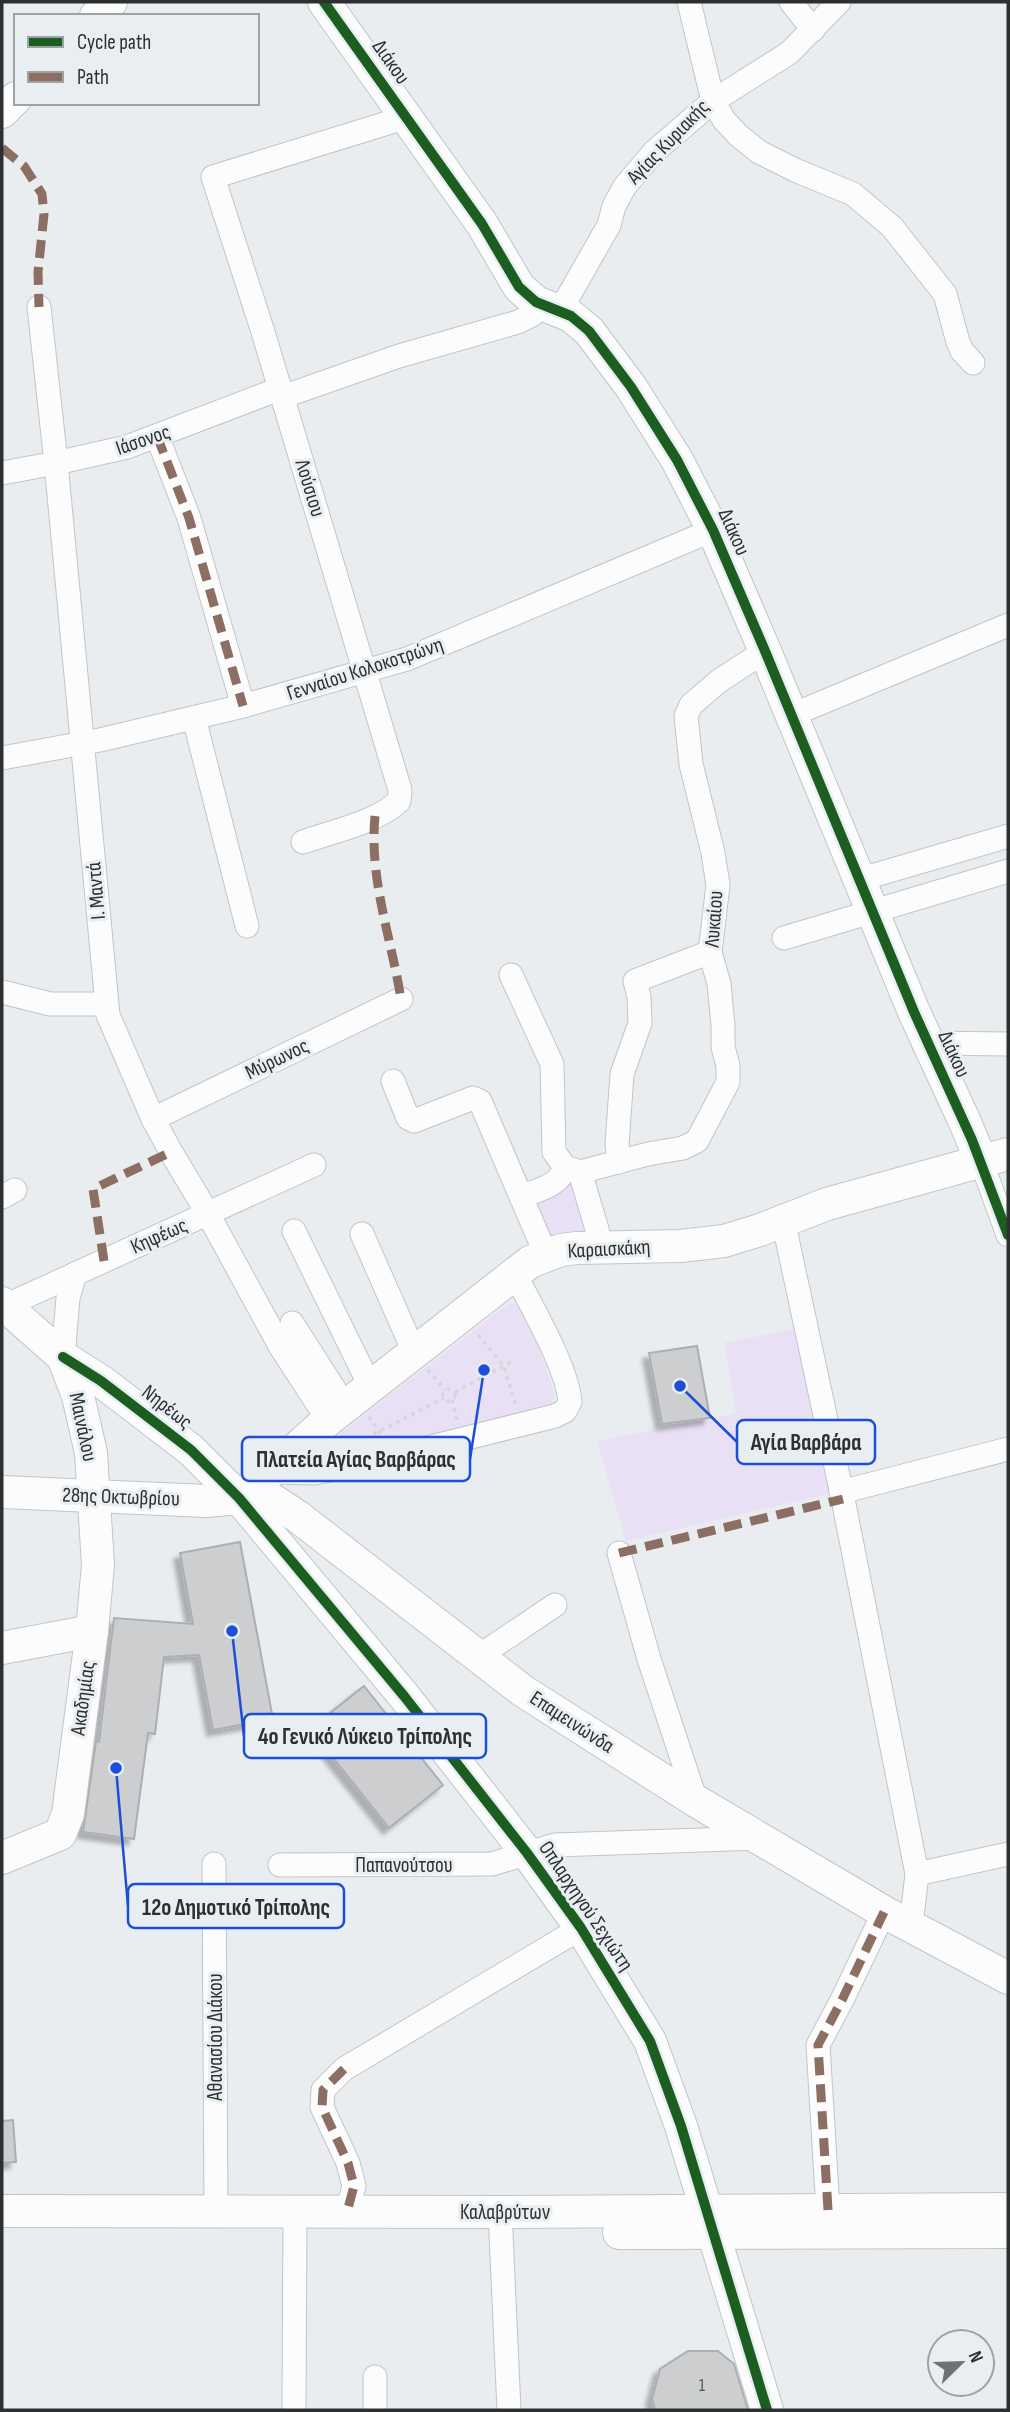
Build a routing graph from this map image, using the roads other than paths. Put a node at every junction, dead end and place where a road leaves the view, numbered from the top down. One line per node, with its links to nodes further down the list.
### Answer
1 (111, 2): 6 (street)
2 (324, 2): 9 (street, Διάκου)
3 (690, 2): 8 (street, Αγίας Κυριακής)
4 (791, 2): 7 (street)
5 (839, 2): 7 (street)
6 (98, 14)
7 (813, 30): 8 (street)
8 (713, 101): 11 (street, Αγίας Κυριακής); 12 (street)
9 (407, 117): 11 (street, Διάκου); 13 (street, Λούσιου)
10 (39, 307): 15 (street, Ι. Μαντά)
11 (552, 308): 13 (street, Ιάσονος); 17 (street, Διάκου)
12 (974, 363)
13 (280, 393): 14 (street, Ιάσονος); 20 (street, Λούσιου)
14 (158, 436): 15 (street, Ιάσονος); 21 (street)
15 (57, 463): 16 (street, Ιάσονος); 24 (street, Ι. Μαντά)
16 (2, 473)
17 (713, 530): 19 (street, Διάκου); 20 (street, Γενναίου Κολοκοτρώνη)
18 (1008, 625): 22 (street)
19 (765, 651): 22 (street, Διάκου); 33 (street, Λυκαίου)
20 (366, 671): 21 (street, Γενναίου Κολοκοτρώνη); 27 (street, Λούσιου)
21 (243, 706): 23 (street, Γενναίου Κολοκοτρώνη)
22 (792, 715): 29 (street, Διάκου)
23 (194, 718): 24 (street, Γενναίου Κολοκοτρώνη); 31 (street)
24 (83, 744): 25 (street, Γενναίου Κολοκοτρώνη); 37 (street, Ι. Μαντά)
25 (2, 758)
26 (1008, 836): 29 (street)
27 (303, 842)
28 (1008, 871): 30 (street)
29 (858, 880): 30 (street, Διάκου)
30 (871, 912): 32 (street); 38 (street, Διάκου)
31 (247, 926)
32 (784, 938)
33 (710, 952): 43 (street); 43 (street, Λυκαίου)
34 (511, 975): 45 (street)
35 (2, 992): 37 (street)
36 (401, 999): 41 (street, Μύρωνος)
37 (106, 1004): 41 (street, Ι. Μαντά)
38 (928, 1042): 39 (street); 42 (street, Διάκου)
39 (1008, 1044)
40 (393, 1081): 46 (street)
41 (153, 1119): 47 (street, Ι. Μαντά)
42 (994, 1158): 48 (street, Καραισκάκη); 51 (street)
43 (619, 1162): 45 (street, Λυκαίου)
44 (314, 1166): 47 (street, Κηφέως)
45 (572, 1170): 46 (street); 52 (street)
46 (521, 1196): 53 (street)
47 (208, 1214): 55 (street, Κηφέως); 60 (street, Ι. Μαντά)
48 (783, 1220): 52 (street, Καραισκάκη); 64 (street)
49 (294, 1231): 60 (street)
50 (362, 1234): 58 (street)
51 (1008, 1235)
52 (602, 1247): 53 (street, Καραισκάκη)
53 (546, 1255): 54 (street, Καραισκάκη)
54 (514, 1272): 58 (street, Καραισκάκη); 62 (street)
55 (75, 1274): 56 (street, Κηφέως); 59 (street)
56 (3, 1305): 59 (street, Μαινάλου)
57 (292, 1323): 60 (street)
58 (414, 1352): 60 (street, Καραισκάκη)
59 (63, 1357): 62 (street, Νηρέως); 65 (street, Μαινάλου)
60 (349, 1403): 62 (street, Καραισκάκη)
61 (1008, 1449): 64 (street)
62 (255, 1486): 65 (street, 28ης Οκτωβρίου); 70 (street, Επαμεινώνδα); 73 (street, Οπλαρχηγού Σεχιώτη)
63 (2, 1492): 65 (street, 28ης Οκτωβρίου)
64 (841, 1492): 78 (street)
65 (94, 1497): 68 (street, Ακαδημίας)
66 (619, 1553): 71 (street)
67 (555, 1605): 70 (street)
68 (92, 1631): 69 (street); 75 (street, Ακαδημίας)
69 (2, 1648)
70 (479, 1656): 71 (street, Επαμεινώνδα)
71 (696, 1801): 72 (street, Επαμεινώνδα)
72 (759, 1839): 73 (street, Παπανούτσου); 79 (street, Επαμεινώνδα)
73 (527, 1853): 77 (street, Παπανούτσου); 80 (street, Οπλαρχηγού Σεχιώτη)
74 (1008, 1854): 78 (street)
75 (2, 1858)
76 (214, 1864): 85 (street, Αθανασίου Διάκου)
77 (280, 1866)
78 (917, 1874): 79 (street)
79 (897, 1918): 81 (street, Επαμεινώνδα); 83 (street)
80 (581, 1928): 86 (street); 89 (street, Οπλαρχηγού Σεχιώτη)
81 (1008, 1978)
82 (1008, 2209): 83 (street, Καλαβρύτων)
83 (828, 2210): 89 (street, Καλαβρύτων)
84 (2, 2211): 85 (street, Καλαβρύτων)
85 (216, 2211): 87 (street, Καλαβρύτων)
86 (347, 2212): 87 (street, Καλαβρύτων); 88 (street, Καλαβρύτων)
87 (295, 2221): 88 (street, Καλαβρύτων); 90 (street, Καλαβρύτων); 93 (street)
88 (500, 2222): 89 (street, Καλαβρύτων); 95 (street)
89 (710, 2223): 91 (street, Καλαβρύτων); 96 (street, Οπλαρχηγού Σεχιώτη)
90 (2, 2232)
91 (1008, 2232)
92 (375, 2377): 94 (street)
93 (294, 2410)
94 (375, 2410)
95 (509, 2410)
96 (767, 2410)

